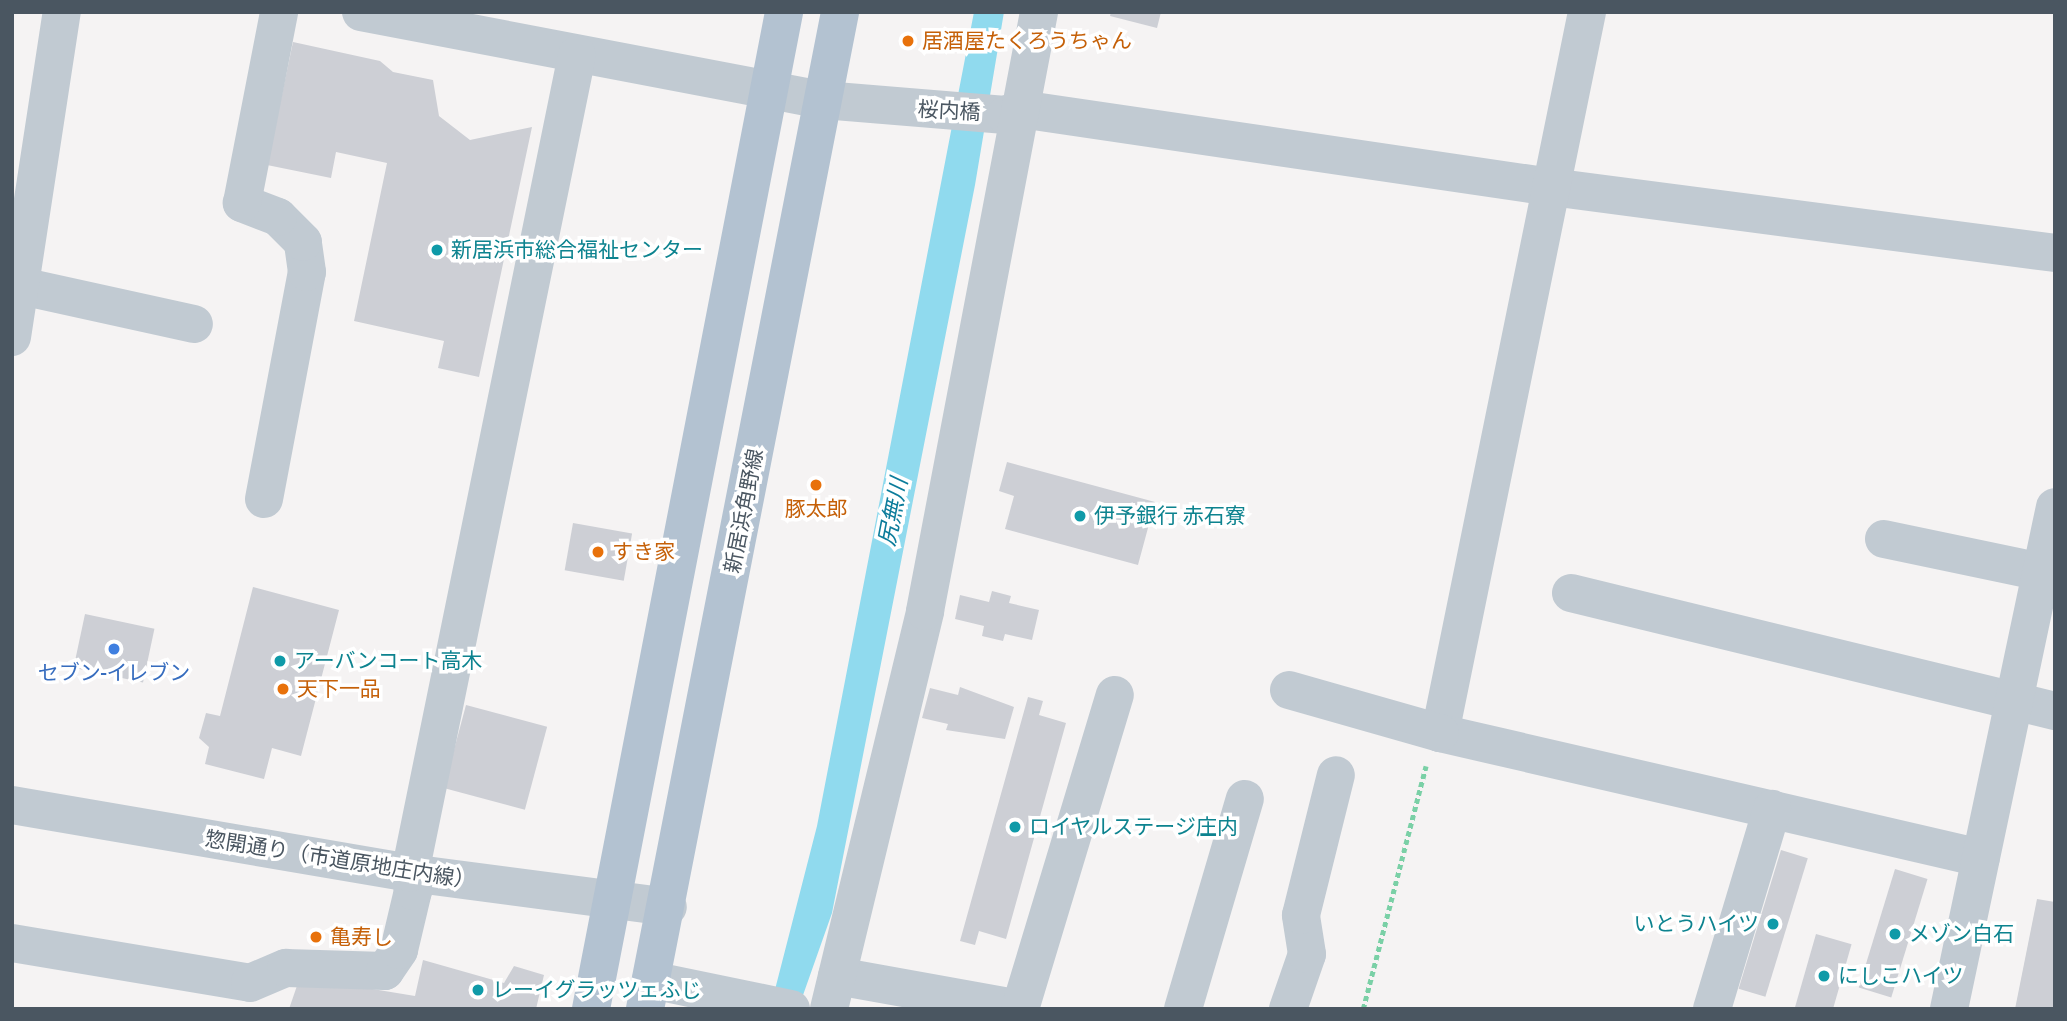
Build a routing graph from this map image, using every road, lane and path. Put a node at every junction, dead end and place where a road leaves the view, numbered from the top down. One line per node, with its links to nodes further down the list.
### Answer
1 (62, 12): 14 (street)
2 (279, 12): 17 (street)
3 (361, 12): 8 (street, 桜内橋)
4 (784, 12): 9 (main road)
5 (840, 12): 10 (main road, 新居浜角野線)
6 (1039, 12): 11 (street)
7 (1587, 12): 12 (street)
8 (577, 55): 9 (street, 桜内橋); 32 (street)
9 (768, 92): 10 (street, 桜内橋); 33 (main road)
10 (823, 100): 11 (street, 桜内橋); 34 (main road, 新居浜角野線)
11 (1012, 112): 12 (street, 桜内橋); 36 (street)
12 (1551, 187): 13 (street, 桜内橋); 26 (street)
13 (2055, 253)
14 (19, 270): 15 (street); 16 (street)
15 (194, 324)
16 (12, 337)
17 (264, 499)
18 (2055, 507): 20 (street)
19 (1884, 539): 20 (street)
20 (2042, 572): 24 (street)
21 (1571, 593): 24 (street)
22 (1289, 691): 26 (street)
23 (1115, 695): 41 (street)
24 (2017, 698): 25 (street); 31 (street)
25 (2055, 711)
26 (1437, 732): 30 (street); 44 (path)
27 (1336, 775): 43 (street)
28 (1245, 799): 42 (street)
29 (12, 805): 32 (street, 惣開通り（市道原地庄内線）)
30 (1772, 809): 31 (street); 45 (street)
31 (1981, 858): 46 (street)
32 (410, 873): 33 (street, 惣開通り（市道原地庄内線）); 38 (street)
33 (614, 899): 34 (street, 惣開通り（市道原地庄内線）); 40 (main road)
34 (668, 906): 37 (main road, 新居浜角野線)
35 (12, 943): 38 (street)
36 (833, 992): 41 (street)
37 (648, 995): 39 (street)
38 (250, 996)
39 (774, 1004)
40 (592, 1009)
41 (1021, 1009)
42 (1183, 1009)
43 (1288, 1009)
44 (1363, 1009)
45 (1712, 1009)
46 (1949, 1009)

